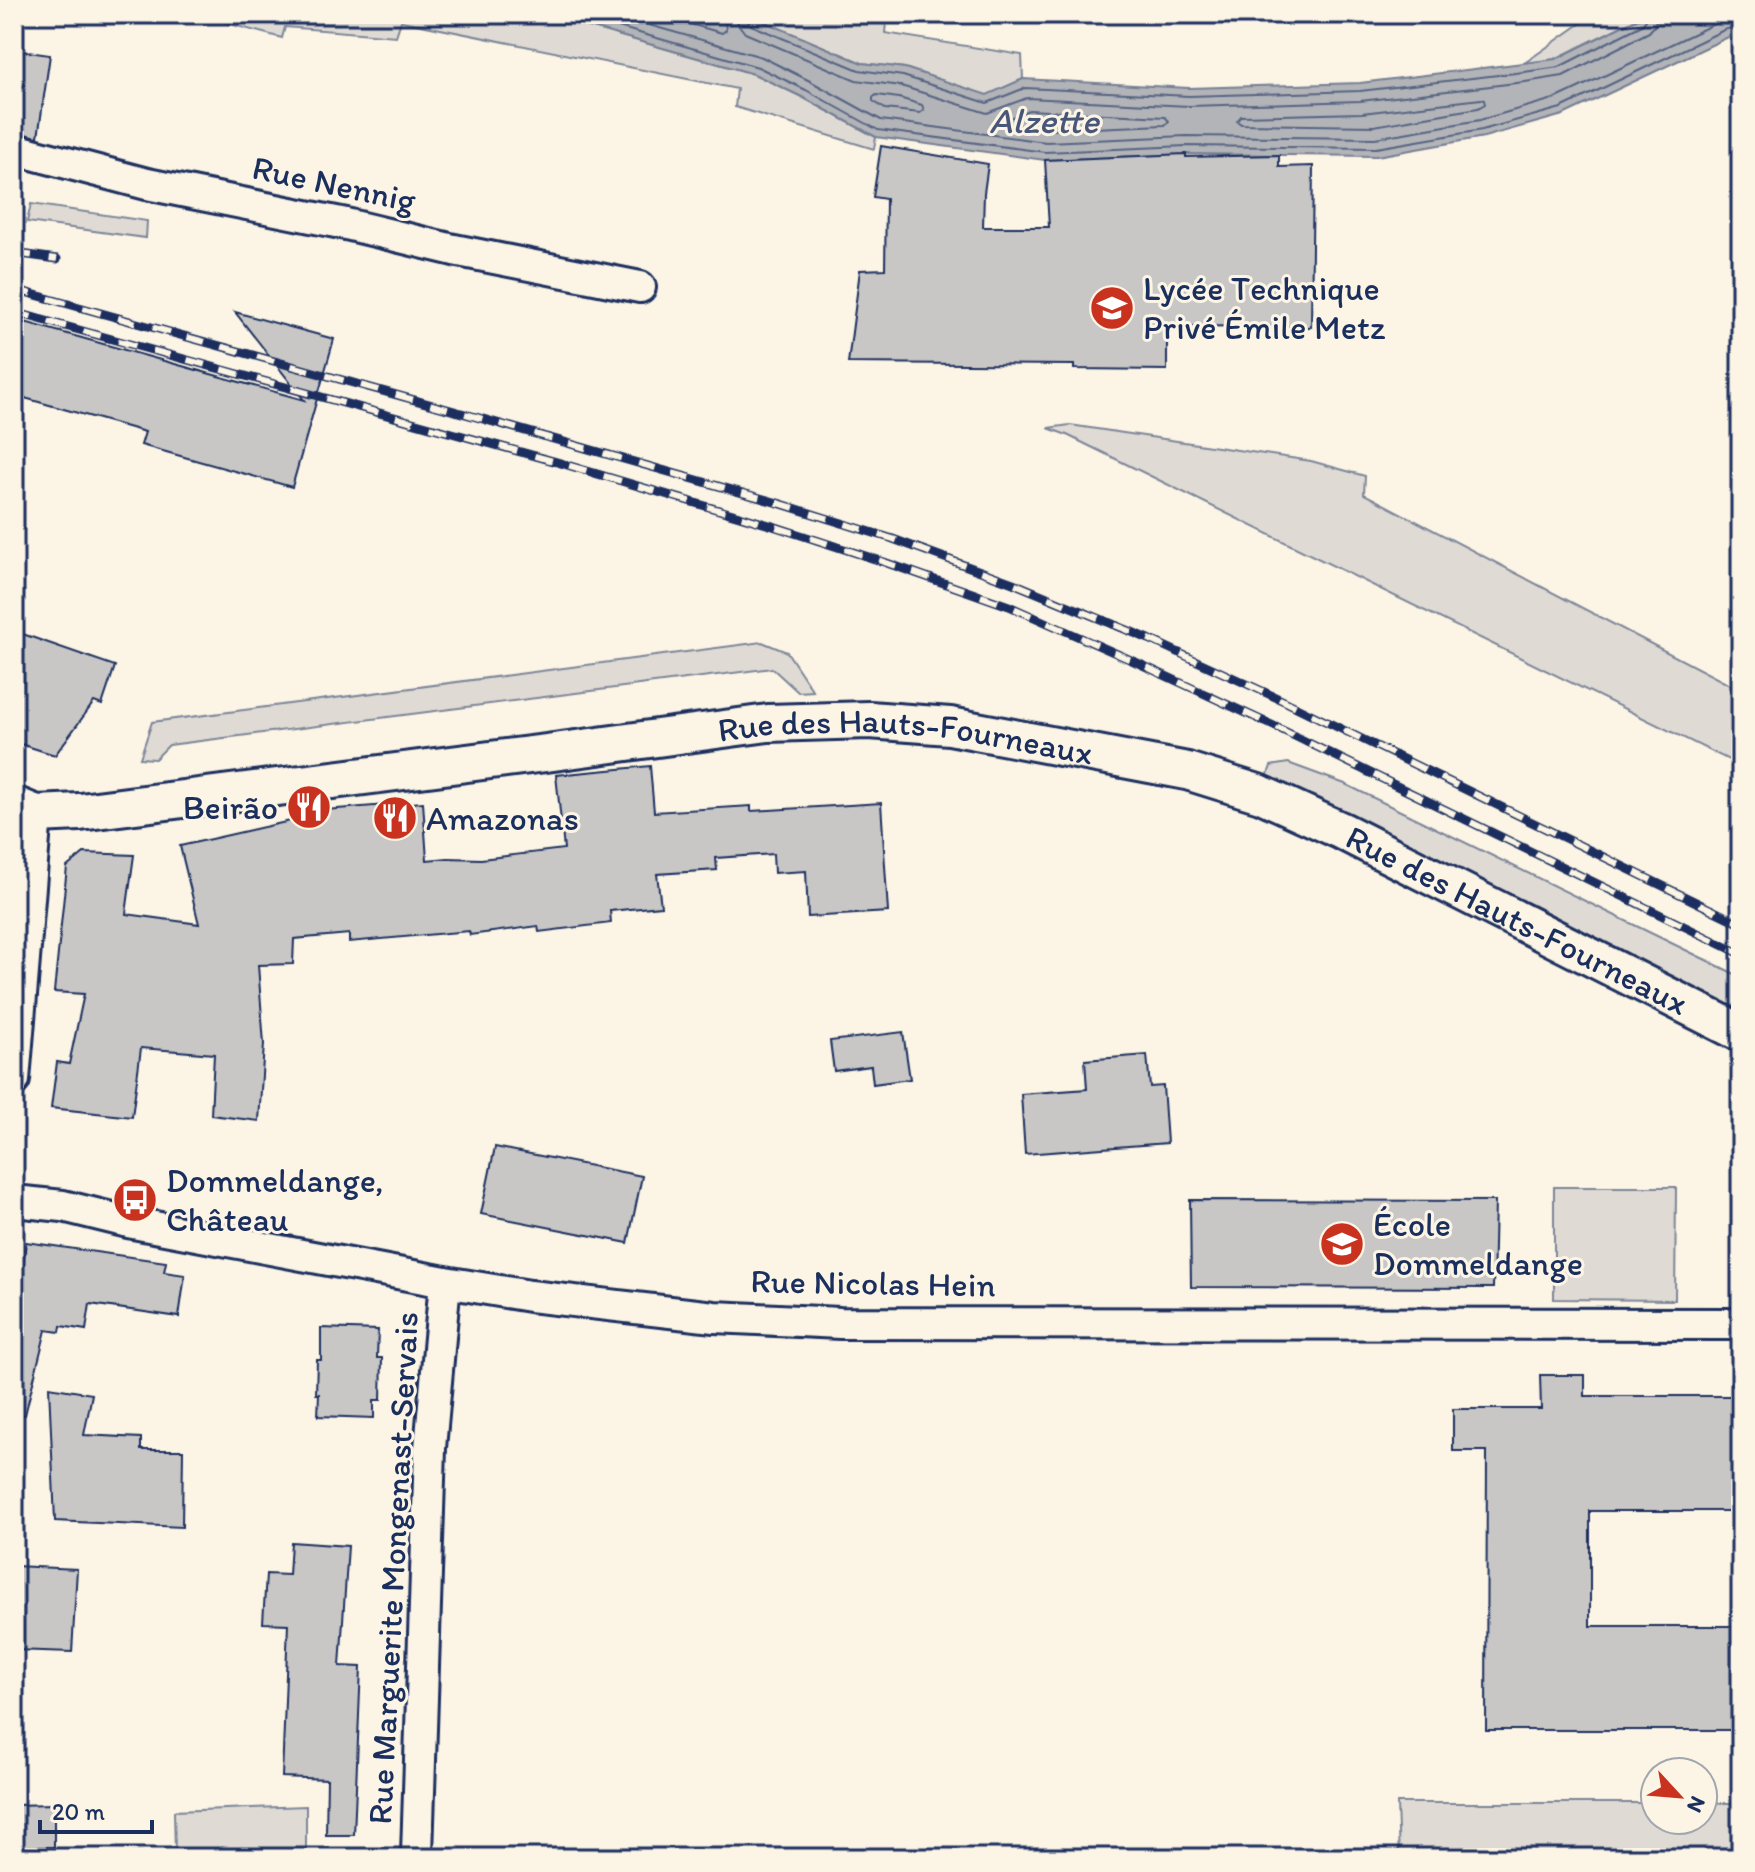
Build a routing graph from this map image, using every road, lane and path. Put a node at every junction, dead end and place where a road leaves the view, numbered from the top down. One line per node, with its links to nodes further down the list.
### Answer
1 (14, 149): 2 (street, Rue Nennig)
2 (640, 287)
3 (25, 809): 4 (street, Rue des Hauts-Fourneaux); 5 (street)
4 (1741, 1033)
5 (14, 1080)
6 (14, 1201): 7 (street, Rue Nicolas Hein)
7 (445, 1282): 8 (street, Rue Nicolas Hein); 9 (street, Rue Marguerite Mongenast-Servais)
8 (1741, 1324)
9 (415, 1858)

